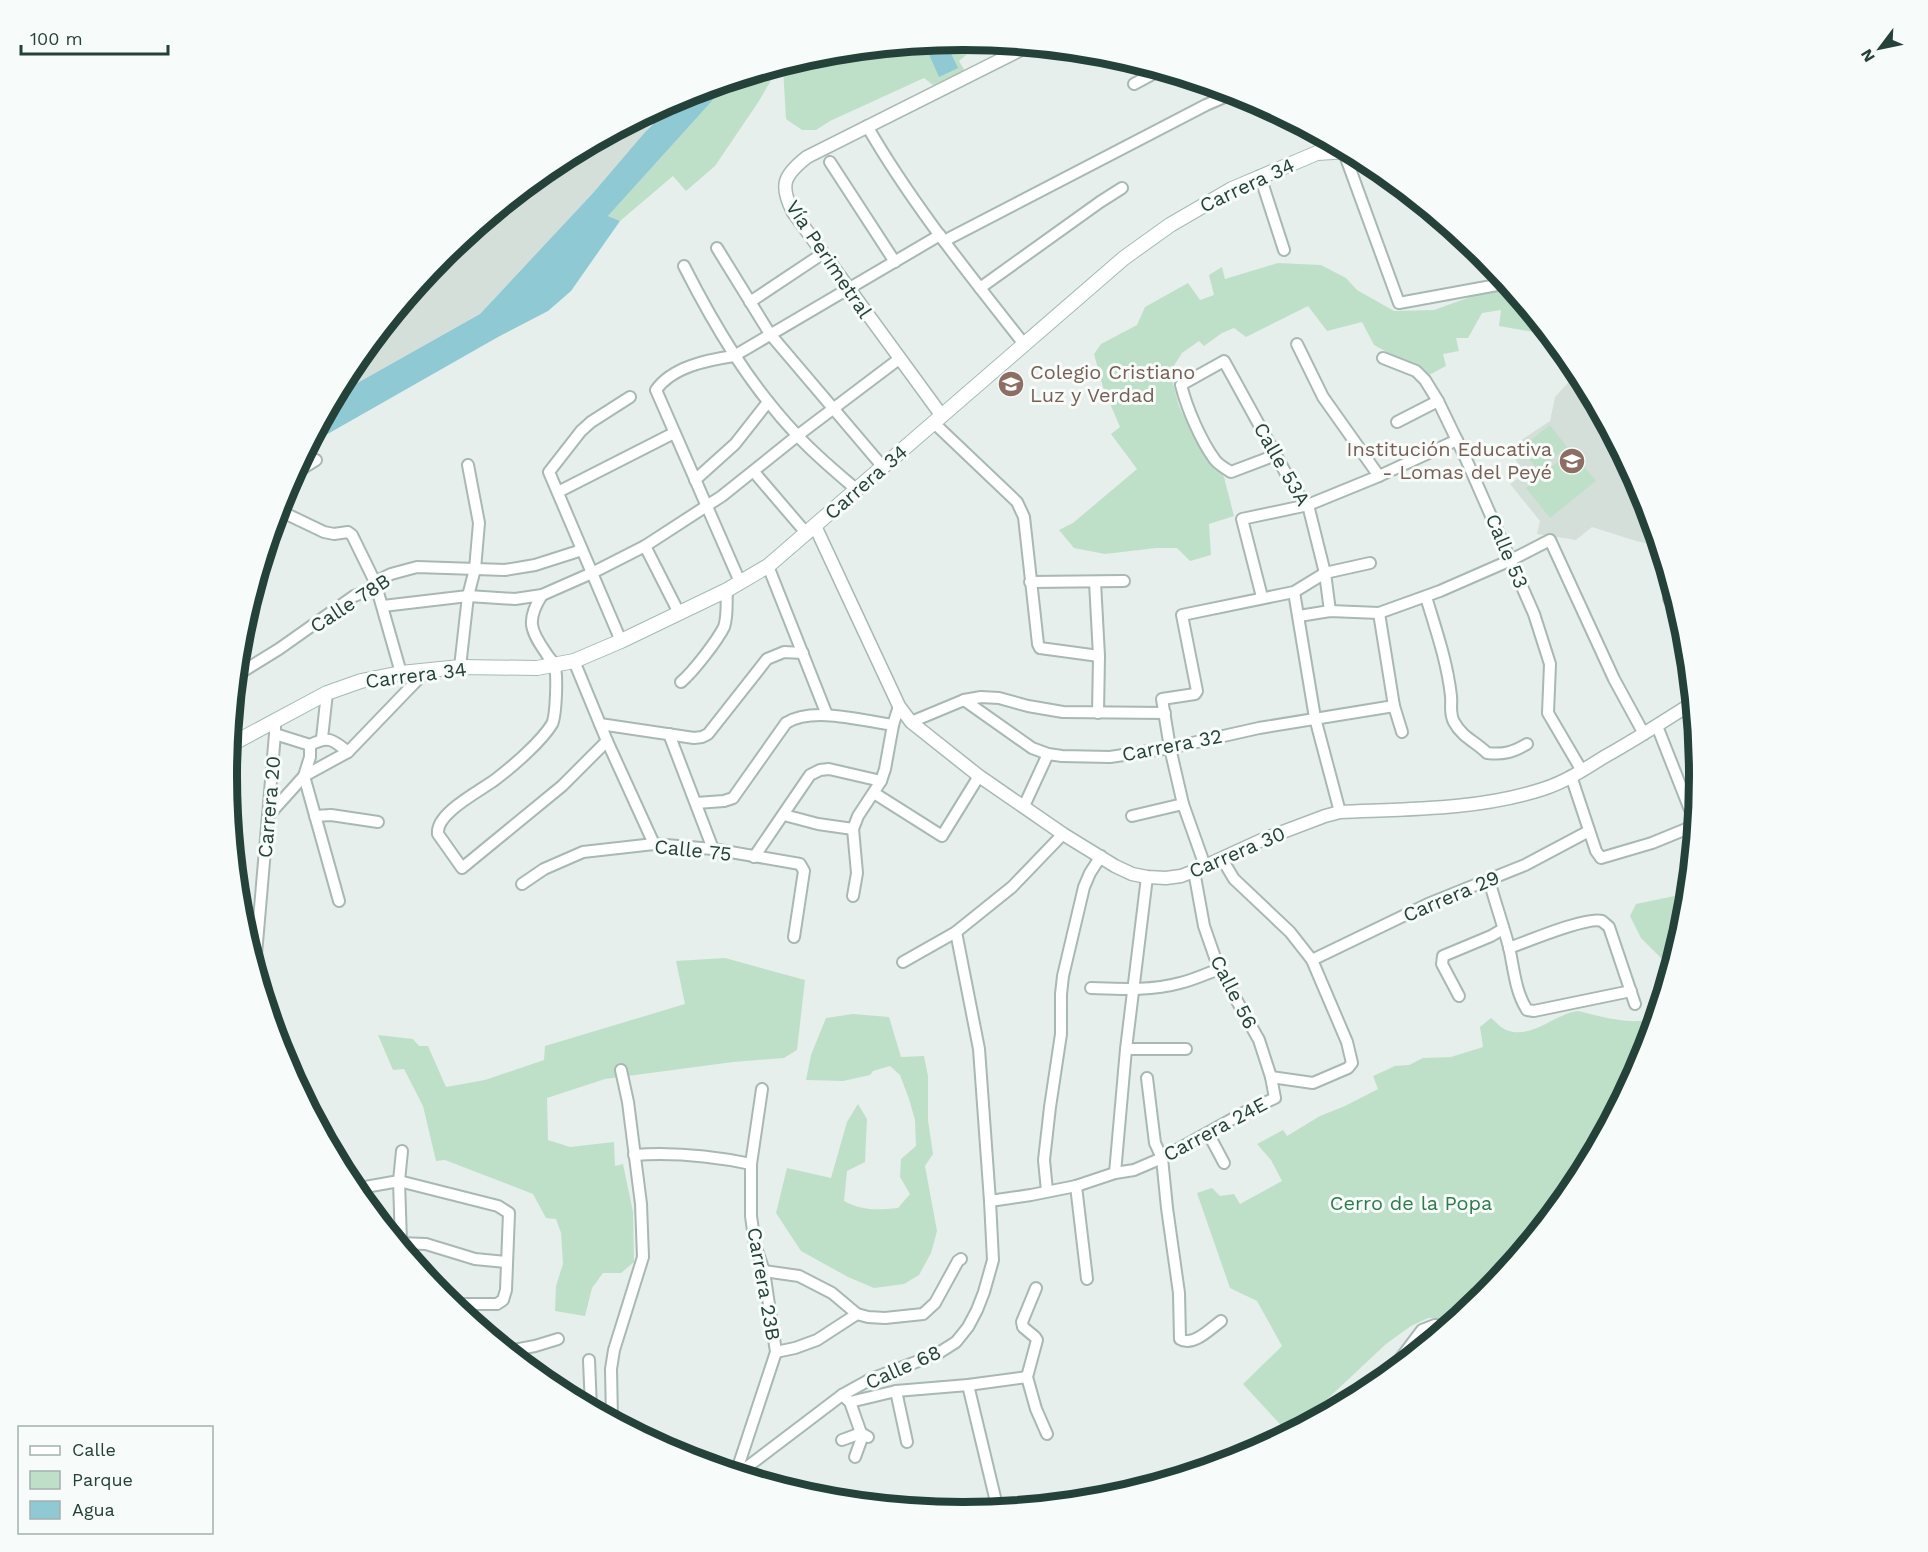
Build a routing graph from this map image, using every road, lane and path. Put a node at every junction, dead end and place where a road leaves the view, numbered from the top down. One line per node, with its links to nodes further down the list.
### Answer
1 (1018, 52): 5 (street, Vía Perimetral)
2 (1152, 74): 3 (street)
3 (1134, 84)
4 (1223, 98): 11 (street)
5 (867, 126): 11 (street); 14 (street, Vía Perimetral)
6 (1333, 151): 9 (main road, Carrera 34)
7 (1349, 160): 17 (street)
8 (830, 162): 15 (street)
9 (1260, 176): 13 (street); 22 (main road, Carrera 34)
10 (1122, 188): 18 (street)
11 (942, 238): 15 (street); 18 (street)
12 (717, 248): 20 (street)
13 (1284, 250)
14 (822, 254): 19 (street, Vía Perimetral); 20 (street)
15 (895, 262): 19 (street)
16 (684, 266): 24 (street)
17 (1499, 285)
18 (980, 288): 22 (street)
19 (848, 289): 21 (street); 26 (street, Vía Perimetral)
20 (750, 302): 21 (street)
21 (770, 334): 24 (street); 30 (street)
22 (1024, 344): 31 (main road, Carrera 34)
23 (1297, 344): 42 (street)
24 (734, 356): 28 (street); 33 (street)
25 (1383, 358): 29 (street, Calle 53)
26 (899, 359): 30 (street); 31 (street, Vía Perimetral)
27 (630, 397): 45 (street)
28 (768, 402): 34 (street); 43 (street)
29 (1438, 402): 32 (street); 35 (street, Calle 53)
30 (834, 408): 34 (street); 40 (street)
31 (938, 419): 40 (main road, Carrera 34); 61 (street)
32 (1397, 423)
33 (674, 433): 43 (street); 45 (street)
34 (797, 436): 41 (street); 44 (street)
35 (1457, 440): 42 (street); 52 (street, Calle 53)
36 (1276, 455): 36 (street, Calle 53A); 46 (street, Calle 53A)
37 (316, 460): 38 (street)
38 (308, 465)
39 (468, 465): 55 (street)
40 (883, 467): 44 (main road, Carrera 34)
41 (754, 472): 47 (street); 49 (street)
42 (1379, 476): 46 (street)
43 (695, 480): 47 (street)
44 (857, 490): 49 (main road, Carrera 34)
45 (558, 492): 51 (street)
46 (1308, 505): 57 (street, Calle 53A); 67 (street)
47 (706, 506): 50 (street); 60 (street)
48 (287, 514): 59 (street)
49 (811, 530): 54 (main road, Carrera 34); 86 (street, Carrera 30)
50 (645, 546): 56 (street); 71 (street)
51 (582, 550): 55 (street, Calle 78B); 56 (street)
52 (1512, 560): 68 (street); 100 (street); 109 (street, Calle 53)
53 (1370, 563): 57 (street)
54 (768, 566): 60 (main road, Carrera 34); 75 (street)
55 (475, 569): 59 (street, Calle 78B); 66 (street)
56 (592, 573): 65 (street); 74 (street)
57 (1325, 573): 64 (street); 70 (street, Calle 53A)
58 (1124, 581): 62 (street)
59 (375, 582): 69 (street); 80 (street, Calle 78B)
60 (740, 582): 63 (main road, Carrera 34)
61 (1030, 582): 62 (street); 76 (street)
62 (1095, 582): 76 (street)
63 (727, 590): 71 (main road, Carrera 34); 83 (street)
64 (1294, 592): 67 (street); 73 (street)
65 (542, 595): 66 (street); 78 (street)
66 (468, 596): 69 (street); 79 (street)
67 (1262, 597): 90 (street, Calle 56)
68 (1426, 597): 72 (street); 105 (street)
69 (382, 606): 82 (street)
70 (1330, 611): 72 (street); 73 (street)
71 (679, 613): 74 (main road, Carrera 34)
72 (1379, 613): 87 (street)
73 (1299, 616): 92 (street)
74 (621, 641): 77 (main road, Carrera 34)
75 (803, 653): 91 (street); 99 (street)
76 (1099, 656): 89 (street)
77 (574, 661): 78 (main road, Carrera 34); 94 (street)
78 (555, 666): 79 (main road, Carrera 34); 102 (street)
79 (460, 667): 81 (main road, Carrera 34)
80 (246, 670)
81 (426, 671): 82 (main road, Carrera 34); 107 (street)
82 (402, 674): 84 (main road, Carrera 34)
83 (681, 682)
84 (327, 693): 97 (main road, Carrera 34); 101 (street)
85 (964, 700): 89 (street); 93 (street); 108 (street, Carrera 32)
86 (899, 706): 93 (street, Carrera 30); 95 (street)
87 (1394, 706): 92 (street, Carrera 32); 98 (street)
88 (1687, 707): 96 (street, Carrera 30)
89 (1098, 713): 90 (street)
90 (1165, 713): 106 (street, Calle 56)
91 (827, 716): 95 (street); 114 (street)
92 (1315, 718): 106 (street, Carrera 32); 118 (street)
93 (911, 722): 111 (street, Carrera 30)
94 (600, 724): 99 (street); 102 (street)
95 (893, 725): 112 (street)
96 (1657, 726): 100 (street, Carrera 30); 117 (street)
97 (275, 727): 103 (main road, Carrera 34); 104 (street); 120 (street, Carrera 20)
98 (1402, 732)
99 (669, 734): 114 (street)
100 (1644, 734): 109 (street, Carrera 30)
101 (322, 738): 104 (street); 107 (street)
102 (607, 741): 128 (street)
103 (238, 742)
104 (310, 744): 110 (street)
105 (1527, 744)
106 (1170, 748): 108 (street, Carrera 32); 115 (street, Calle 56)
107 (348, 752): 110 (street)
108 (1048, 754): 116 (street)
109 (1577, 773): 118 (street, Carrera 30); 126 (street, Calle 53)
110 (304, 776): 120 (street); 121 (street)
111 (980, 776): 113 (street); 116 (street, Carrera 30)
112 (881, 781): 113 (street); 119 (street)
113 (874, 793): 125 (street)
114 (696, 804): 129 (street)
115 (1183, 804): 122 (street); 133 (street, Calle 56)
116 (1024, 806): 127 (street, Carrera 30)
117 (1689, 808)
118 (1340, 812): 132 (street, Carrera 30)
119 (784, 815): 125 (street); 131 (street)
120 (268, 816): 140 (street, Carrera 20)
121 (315, 816): 123 (street); 138 (street)
122 (1132, 816)
123 (378, 822)
124 (1689, 828): 126 (street, Calle 53)
125 (853, 829): 137 (street)
126 (1589, 831): 135 (street, Carrera 29)
127 (1063, 834): 130 (street, Carrera 30); 142 (street)
128 (654, 844): 129 (street, Calle 75); 136 (street, Calle 75)
129 (713, 849): 131 (street, Calle 75)
130 (1101, 856): 134 (street, Carrera 30); 170 (street)
131 (754, 857): 143 (street, Calle 75)
132 (1222, 858): 133 (street, Carrera 30); 146 (street)
133 (1200, 869): 134 (street, Carrera 30); 148 (street, Calle 56)
134 (1147, 877): 150 (street)
135 (1489, 880): 141 (street); 146 (street, Carrera 29)
136 (522, 884)
137 (853, 896)
138 (339, 901)
139 (253, 928): 140 (street)
140 (258, 928): 144 (street, Carrera 20)
141 (1503, 929): 145 (street); 152 (street)
142 (956, 932): 147 (street); 171 (street, Calle 68)
143 (794, 937)
144 (257, 942)
145 (1509, 948): 151 (street); 151 (street)
146 (1312, 960): 157 (street, Carrera 24E)
147 (903, 962)
148 (1219, 969): 150 (street); 157 (street, Calle 56)
149 (1091, 988): 150 (street)
150 (1133, 989): 154 (street)
151 (1631, 991): 153 (street)
152 (1459, 996)
153 (1635, 1004)
154 (1126, 1049): 155 (street); 166 (street)
155 (1186, 1049)
156 (621, 1071): 162 (street)
157 (1271, 1077): 160 (street, Carrera 24E)
158 (1147, 1078): 163 (street)
159 (762, 1089): 165 (street, Carrera 23B)
160 (1208, 1133): 163 (street, Carrera 24E); 164 (street)
161 (402, 1150): 167 (street)
162 (634, 1155): 165 (street); 193 (street)
163 (1162, 1158): 166 (street, Carrera 24E); 181 (street)
164 (1224, 1163)
165 (751, 1164): 176 (street, Carrera 23B)
166 (1115, 1173): 168 (street, Carrera 24E)
167 (399, 1181): 169 (street); 172 (street); 175 (street)
168 (1076, 1186): 170 (street, Carrera 24E); 177 (street)
169 (365, 1187)
170 (1047, 1191): 171 (street, Carrera 24E)
171 (990, 1201): 192 (street, Calle 68)
172 (400, 1233)
173 (408, 1243): 175 (street)
174 (962, 1259): 180 (street)
175 (506, 1262): 179 (street)
176 (764, 1271): 180 (street); 185 (street, Carrera 23B)
177 (1087, 1280)
178 (1036, 1288): 188 (street)
179 (465, 1304)
180 (857, 1314): 185 (street)
181 (1221, 1321)
182 (1439, 1325): 186 (street)
183 (558, 1339): 184 (street)
184 (518, 1349)
185 (776, 1352): 199 (street, Carrera 23B)
186 (1405, 1353)
187 (589, 1360): 191 (street)
188 (1027, 1377): 189 (street, Calle 68); 194 (street)
189 (968, 1385): 190 (street, Calle 68); 201 (street)
190 (896, 1391): 192 (street, Calle 68); 197 (street)
191 (591, 1399)
192 (846, 1399): 195 (street); 200 (street, Calle 68)
193 (612, 1411)
194 (1047, 1434)
195 (864, 1435): 196 (street); 198 (street)
196 (842, 1440)
197 (907, 1443)
198 (855, 1457)
199 (739, 1467)
200 (745, 1469)
201 (996, 1501)

